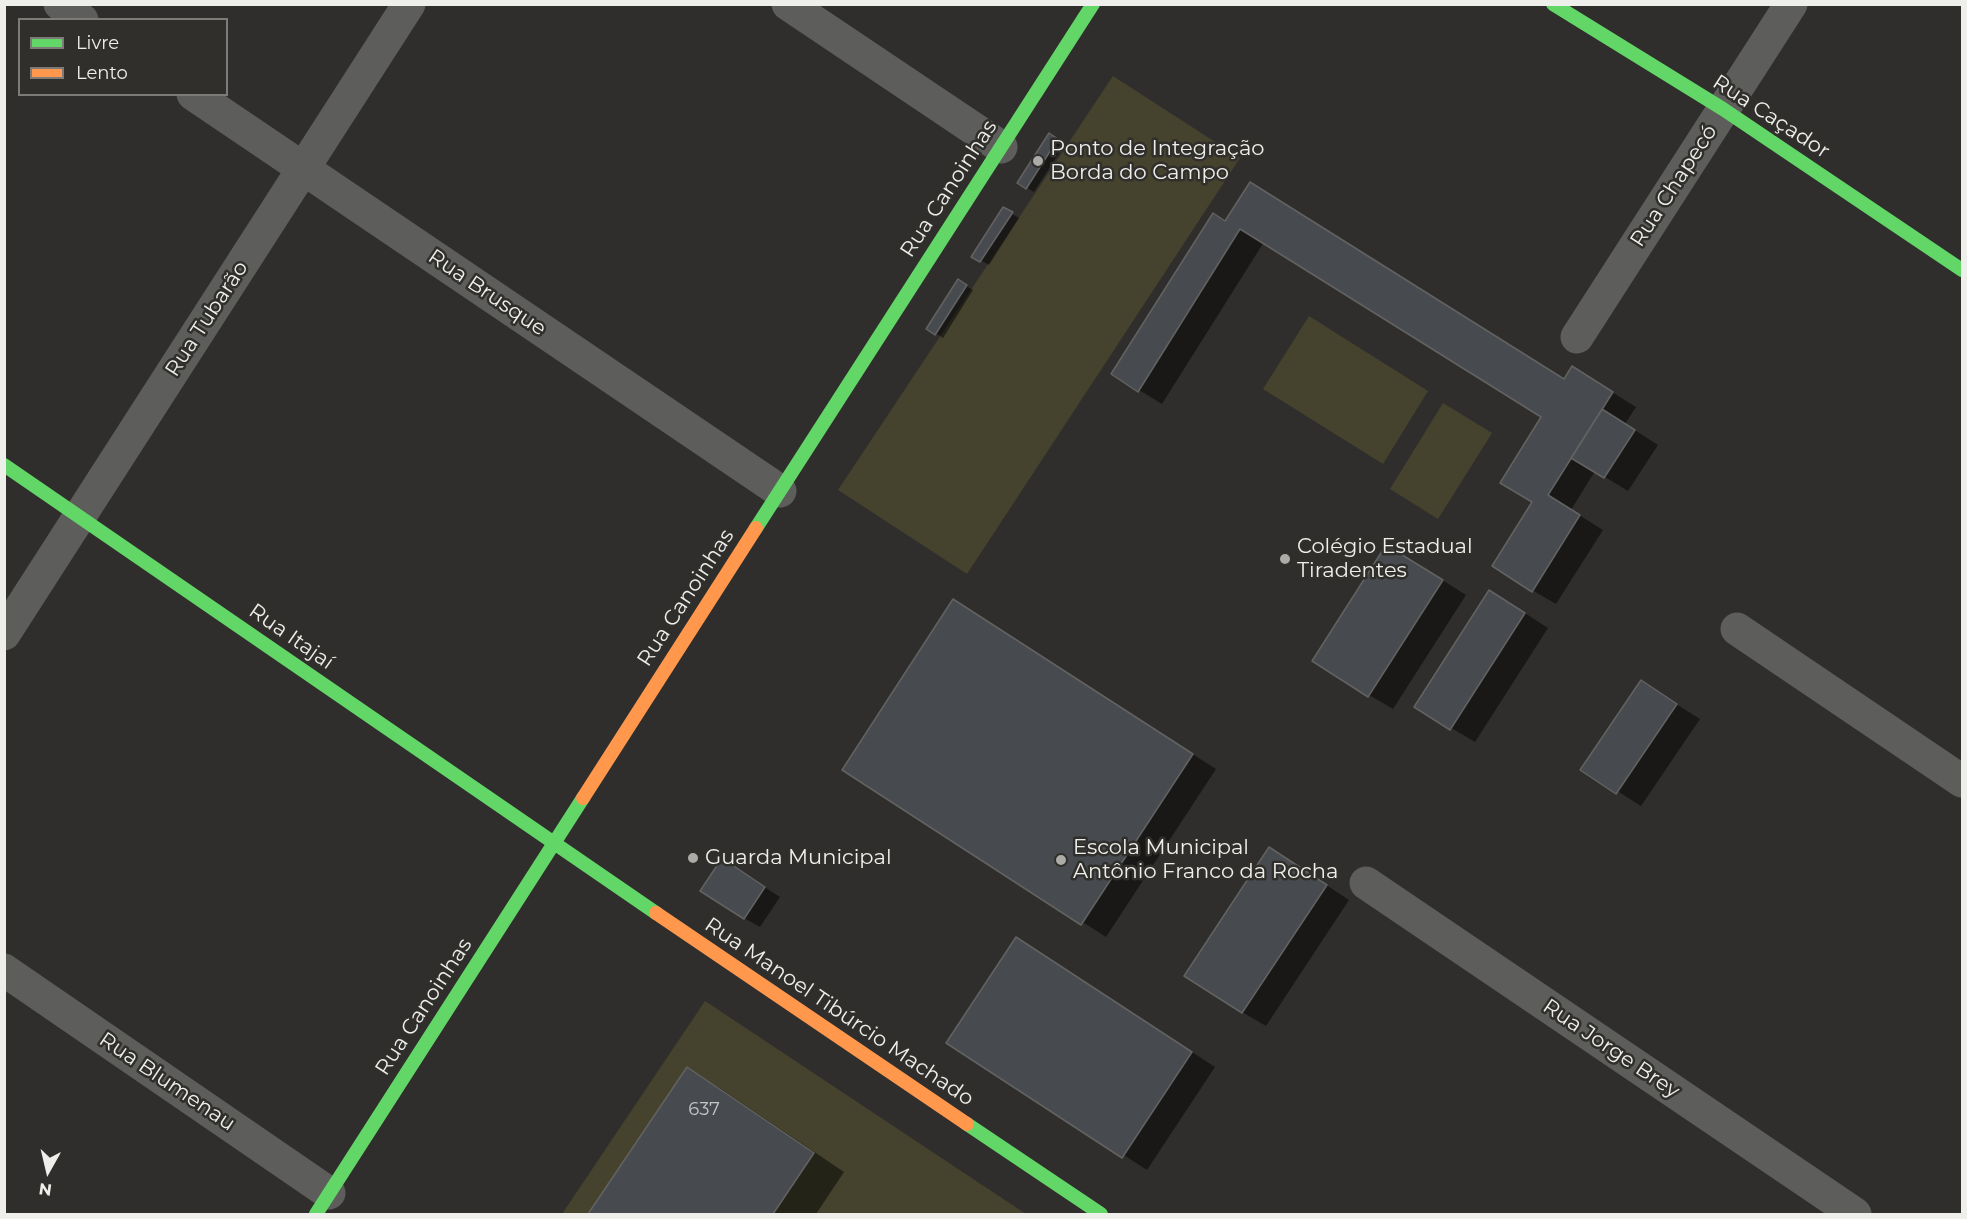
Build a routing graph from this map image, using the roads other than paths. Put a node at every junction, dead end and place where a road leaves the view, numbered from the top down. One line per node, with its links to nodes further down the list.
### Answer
1 (60, 4): 7 (street)
2 (409, 4): 11 (street, Rua Tubarão)
3 (788, 4): 10 (street)
4 (1093, 4): 10 (street, Rua Canoinhas)
5 (1552, 4): 9 (street, Rua Caçador)
6 (1791, 4): 9 (street, Rua Chapecó)
7 (79, 18)
8 (196, 96): 11 (street, Rua Brusque)
9 (1724, 109): 12 (street, Rua Caçador); 13 (street, Rua Chapecó)
10 (1001, 147): 15 (street, Rua Canoinhas)
11 (303, 169): 15 (street, Rua Brusque); 16 (street, Rua Tubarão)
12 (1962, 270)
13 (1577, 337)
14 (4, 465): 16 (street, Rua Itajaí)
15 (780, 491): 20 (street, Rua Canoinhas)
16 (80, 517): 18 (street, Rua Tubarão); 20 (street, Rua Itajaí)
17 (1737, 628): 19 (street)
18 (4, 634)
19 (1962, 781)
20 (554, 844): 23 (street, Rua Canoinhas); 24 (street, Rua Manoel Tibúrcio Machado)
21 (1366, 883): 25 (street, Rua Jorge Brey)
22 (4, 970): 23 (street, Rua Blumenau)
23 (323, 1204)
24 (1101, 1215)
25 (1855, 1215)

